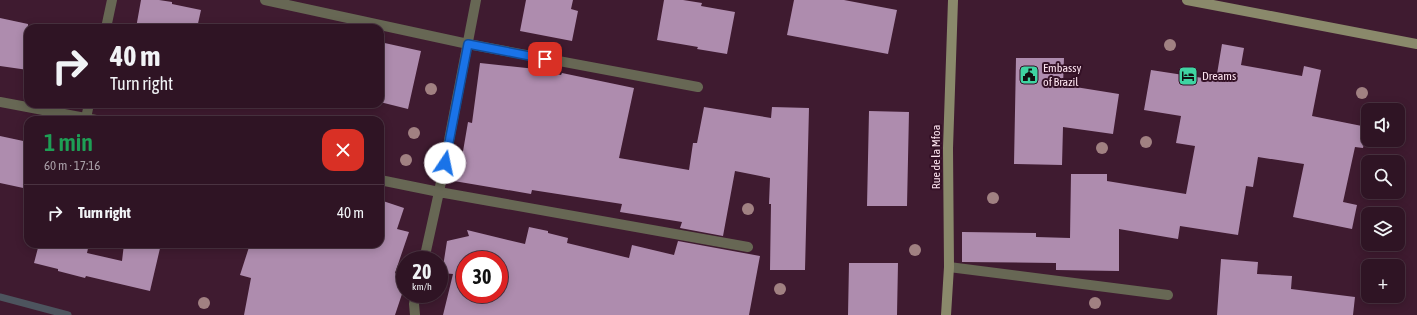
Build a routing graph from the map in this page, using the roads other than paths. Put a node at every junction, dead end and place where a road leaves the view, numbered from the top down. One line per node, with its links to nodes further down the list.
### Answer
1 (112, 0): 6 (street)
2 (265, 0): 7 (street)
3 (476, 0): 9 (street)
4 (953, 0): 20 (street, Rue de la Mfoa)
5 (1187, 0): 10 (street)
6 (107, 24)
7 (376, 24)
8 (384, 26): 9 (street)
9 (468, 44): 11 (street); 17 (street)
10 (1417, 44)
11 (698, 87)
12 (0, 102): 13 (street)
13 (24, 106)
14 (32, 108): 15 (street)
15 (75, 116)
16 (384, 181): 17 (street)
17 (439, 192): 18 (street); 19 (street)
18 (748, 247)
19 (426, 251)
20 (949, 267): 21 (street); 24 (street, Rue de la Mfoa)
21 (1168, 295)
22 (414, 303): 23 (street)
23 (415, 315)
24 (946, 315)

